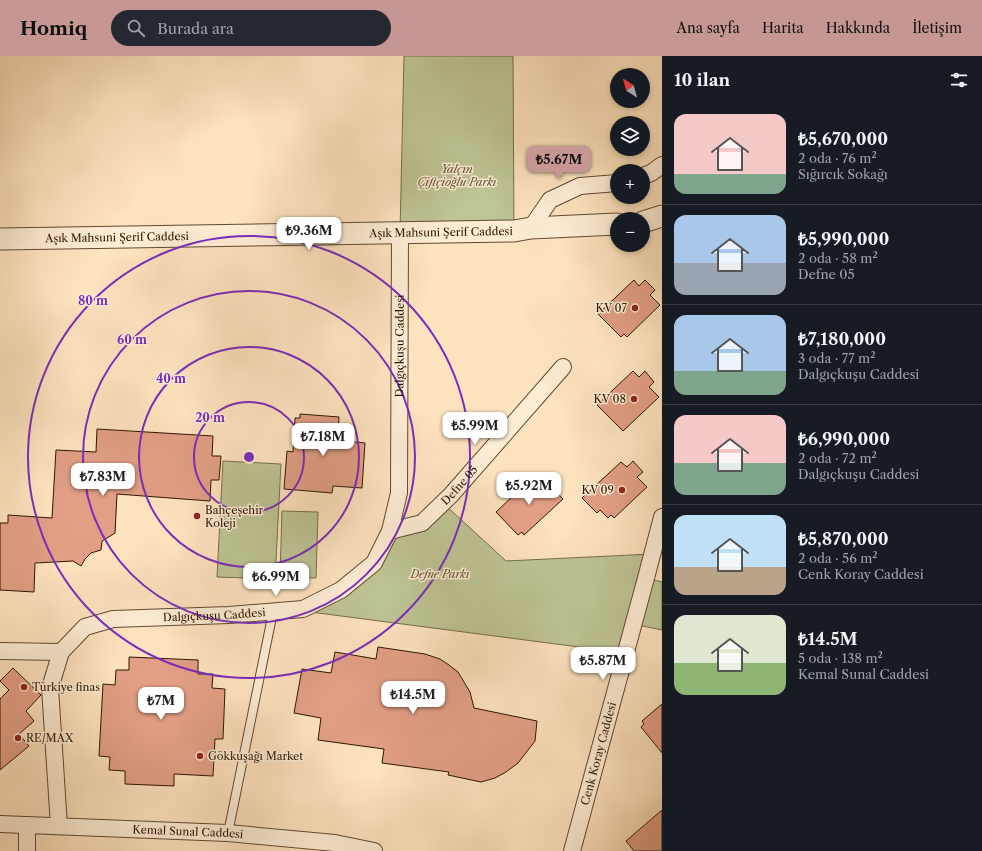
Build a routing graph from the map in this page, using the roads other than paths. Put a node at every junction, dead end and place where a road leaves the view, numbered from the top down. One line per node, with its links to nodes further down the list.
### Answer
1 (662, 165): 2 (street)
2 (650, 173)
3 (610, 184): 7 (street)
4 (662, 216): 5 (street)
5 (650, 220)
6 (610, 224): 7 (street, Aşık Mahsuni Şerif Caddesi)
7 (532, 228): 8 (street, Aşık Mahsuni Şerif Caddesi)
8 (400, 233): 9 (street, Aşık Mahsuni Şerif Caddesi); 12 (street, Dalgıçkuşu Caddesi)
9 (0, 239)
10 (563, 367): 12 (street, Defne 05)
11 (662, 517): 23 (street, Cenk Koray Caddesi)
12 (390, 531): 13 (street, Dalgıçkuşu Caddesi)
13 (273, 612): 15 (street, Dalgıçkuşu Caddesi); 19 (lane)
14 (0, 651): 15 (street)
15 (61, 652): 18 (street, Dalgıçkuşu Caddesi)
16 (0, 824): 17 (street, Kemal Sunal Caddesi)
17 (26, 825): 18 (street, Kemal Sunal Caddesi); 21 (street)
18 (59, 826): 19 (street, Kemal Sunal Caddesi)
19 (228, 833): 20 (street, Kemal Sunal Caddesi)
20 (296, 845): 22 (street, Kemal Sunal Caddesi)
21 (27, 851)
22 (374, 851)
23 (572, 851)

